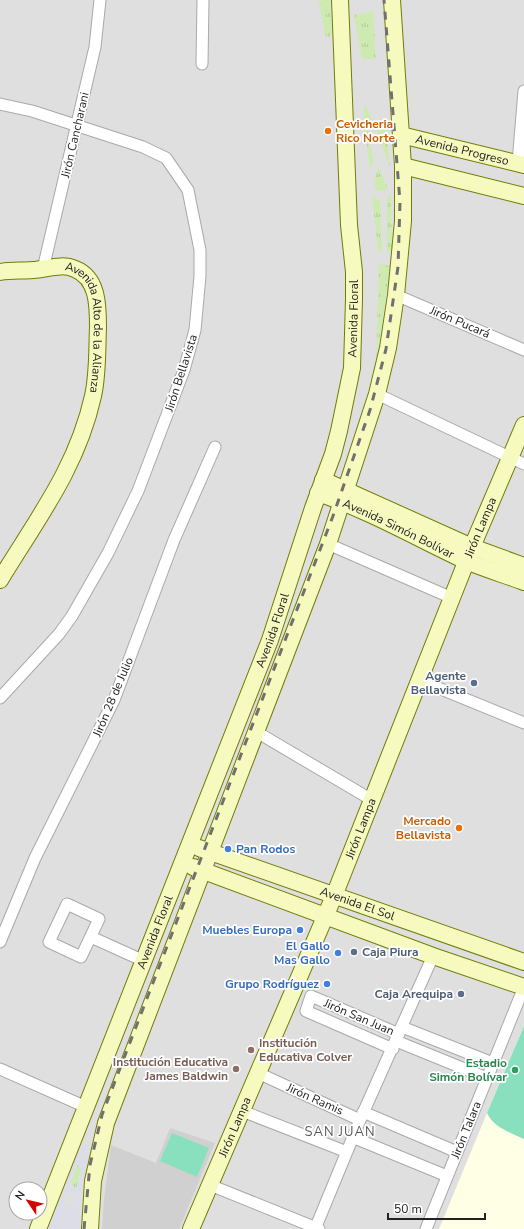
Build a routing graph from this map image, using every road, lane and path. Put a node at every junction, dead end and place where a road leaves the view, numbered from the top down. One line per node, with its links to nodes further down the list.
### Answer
1 (100, 0): 8 (street, Jirón Cancharani)
2 (203, 0): 5 (street)
3 (340, 0): 21 (street, Avenida Floral)
4 (392, 0): 9 (street, Avenida Floral)
5 (202, 64)
6 (524, 91): 10 (street)
7 (0, 104): 8 (street, Jirón Bellavista)
8 (77, 126): 13 (street, Jirón Cancharani); 30 (street, Jirón Bellavista)
9 (401, 135): 10 (street, Avenida Progreso); 11 (street, Avenida Floral)
10 (521, 164)
11 (403, 166): 12 (street); 15 (street, Avenida Floral)
12 (524, 196)
13 (43, 269): 14 (street, Avenida Alto de la Alianza); 26 (street, Avenida Alto de la Alianza)
14 (0, 272)
15 (396, 295): 16 (street, Jirón Pucará); 17 (street, Avenida Floral)
16 (524, 350)
17 (377, 394): 20 (street); 22 (street, Avenida Floral)
18 (524, 425): 20 (street, Jirón Lampa)
19 (215, 447): 41 (street, Jirón 28 de Julio)
20 (517, 461): 24 (street, Jirón Lampa)
21 (321, 486): 22 (street, Avenida Simón Bolívar); 34 (street, Avenida Floral)
22 (344, 495): 23 (street, Avenida Floral); 24 (street, Avenida Simón Bolívar)
23 (328, 544): 28 (street); 32 (street, Avenida Floral)
24 (470, 554): 25 (street, Avenida Simón Bolívar); 27 (street, Avenida Simón Bolívar); 28 (street, Jirón Lampa)
25 (524, 566)
26 (0, 580)
27 (524, 582)
28 (452, 598): 29 (street, Jirón Lampa)
29 (419, 680): 31 (street); 33 (street, Jirón Lampa)
30 (0, 698)
31 (524, 723)
32 (256, 731): 33 (street); 35 (street, Avenida Floral)
33 (372, 800): 38 (street, Jirón Lampa)
34 (190, 845): 35 (street, Avenida El Sol); 36 (street, Avenida Floral)
35 (209, 852): 37 (street, Avenida Floral); 38 (street, Avenida El Sol)
36 (183, 863): 37 (street, Avenida El Sol); 43 (street, Avenida Floral)
37 (202, 870): 39 (street, Avenida El Sol); 60 (street, Avenida Floral)
38 (334, 896): 39 (street, Jirón Lampa); 44 (street, Avenida El Sol)
39 (325, 916): 42 (street, Avenida El Sol); 49 (street, Jirón Lampa)
40 (91, 937): 40 (street); 43 (street)
41 (0, 942)
42 (433, 956): 45 (street, Avenida El Sol); 46 (street)
43 (144, 961): 51 (street, Avenida Floral)
44 (524, 962)
45 (524, 987): 47 (street, Jirón Talara)
46 (397, 1038): 46 (street, Jirón San Juan); 47 (street, Jirón San Juan); 50 (street, Jirón San Juan); 53 (street)
47 (493, 1062): 50 (street, Jirón Talara)
48 (0, 1069): 51 (street)
49 (258, 1073): 52 (street, Jirón Lampa); 53 (street, Jirón Ramis)
50 (487, 1078): 56 (street, Jirón Talara)
51 (86, 1106): 59 (street, Avenida Floral)
52 (242, 1111): 55 (street); 58 (street, Jirón Lampa)
53 (361, 1116): 54 (street); 56 (street, Jirón Ramis)
54 (352, 1137): 55 (street); 57 (street)
55 (347, 1152): 62 (street)
56 (457, 1152): 57 (street, Jirón Talara)
57 (447, 1176): 63 (street, Jirón Talara)
58 (210, 1186): 61 (street, Jirón Lampa); 62 (street)
59 (38, 1229)
60 (90, 1229)
61 (191, 1229)
62 (317, 1229)
63 (426, 1229)

